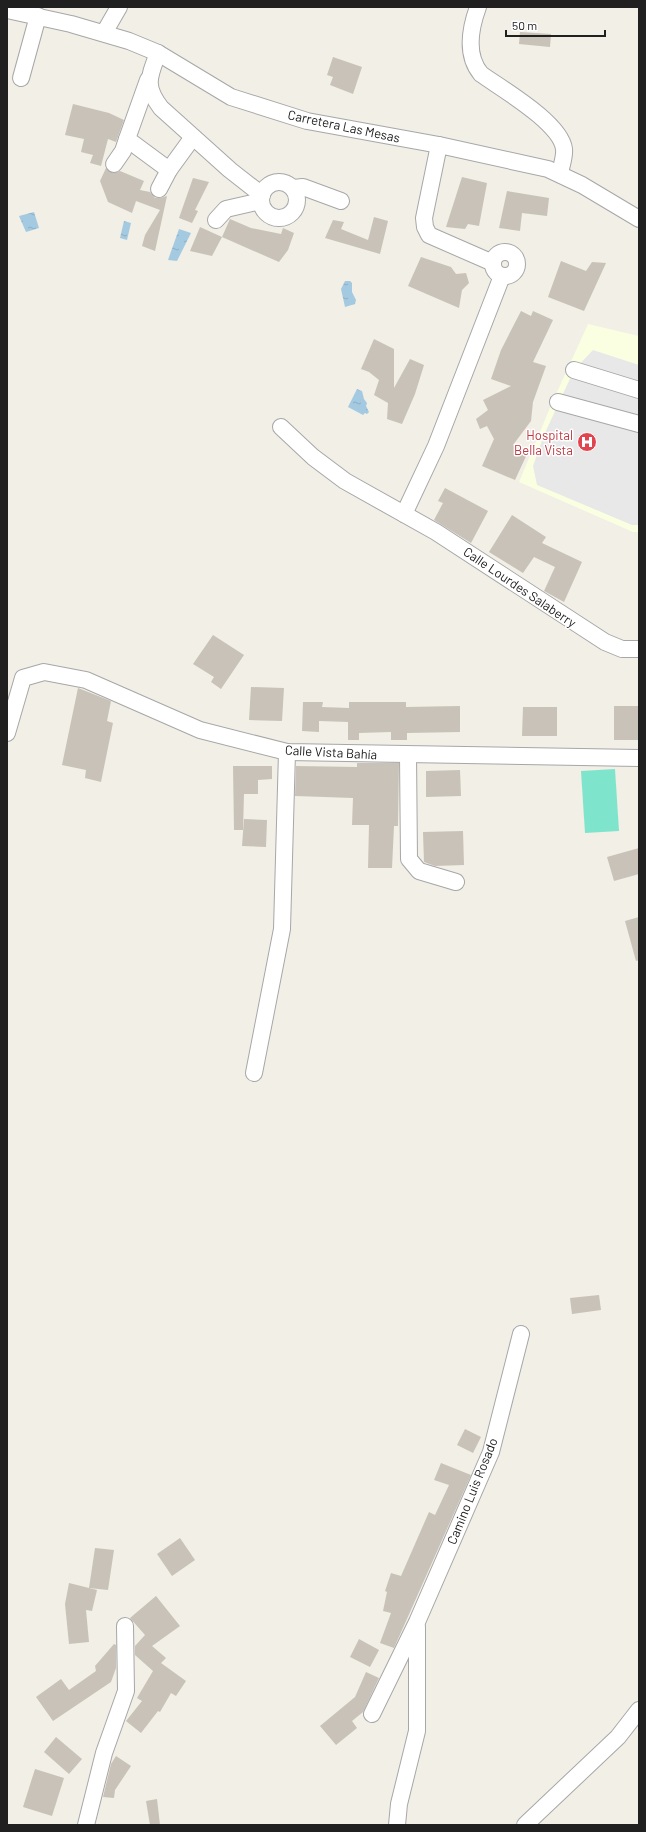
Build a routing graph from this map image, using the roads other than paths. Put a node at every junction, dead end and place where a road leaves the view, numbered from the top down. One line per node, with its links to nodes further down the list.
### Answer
1 (119, 7): 5 (street)
2 (478, 7): 14 (street)
3 (7, 10): 4 (street, Carretera Las Mesas)
4 (38, 16): 5 (street, Carretera Las Mesas); 7 (street)
5 (104, 33): 6 (street, Carretera Las Mesas)
6 (158, 53): 8 (street); 11 (street, Carretera Las Mesas)
7 (21, 78)
8 (148, 80): 9 (street); 10 (street)
9 (193, 137): 13 (street); 17 (street)
10 (127, 139): 12 (street); 13 (street)
11 (439, 145): 14 (street, Carretera Las Mesas); 21 (street)
12 (114, 164)
13 (169, 170): 16 (street)
14 (560, 174): 19 (street, Carretera Las Mesas)
15 (293, 188): 17 (street); 17 (street); 18 (street)
16 (159, 189)
17 (261, 198): 20 (street)
18 (341, 201)
19 (639, 219)
20 (216, 220)
21 (493, 263): 22 (street); 22 (street)
22 (502, 276): 28 (street)
23 (574, 370): 24 (street)
24 (639, 390)
25 (558, 402): 26 (street)
26 (639, 424)
27 (282, 427): 28 (street, Calle Lourdes Salaberry)
28 (404, 514): 29 (street, Calle Lourdes Salaberry)
29 (639, 649)
30 (7, 733): 31 (street, Calle Vista Bahía)
31 (287, 752): 32 (street, Calle Vista Bahía); 35 (street)
32 (408, 755): 33 (street, Calle Vista Bahía); 34 (street)
33 (639, 758)
34 (456, 882)
35 (254, 1073)
36 (521, 1334): 37 (street, Camino Luis Rosado)
37 (418, 1622): 40 (street, Camino Luis Rosado); 42 (street, Camino Luis Rosado)
38 (125, 1626): 41 (street)
39 (639, 1710): 43 (street)
40 (372, 1714)
41 (86, 1825)
42 (397, 1825)
43 (525, 1825)

